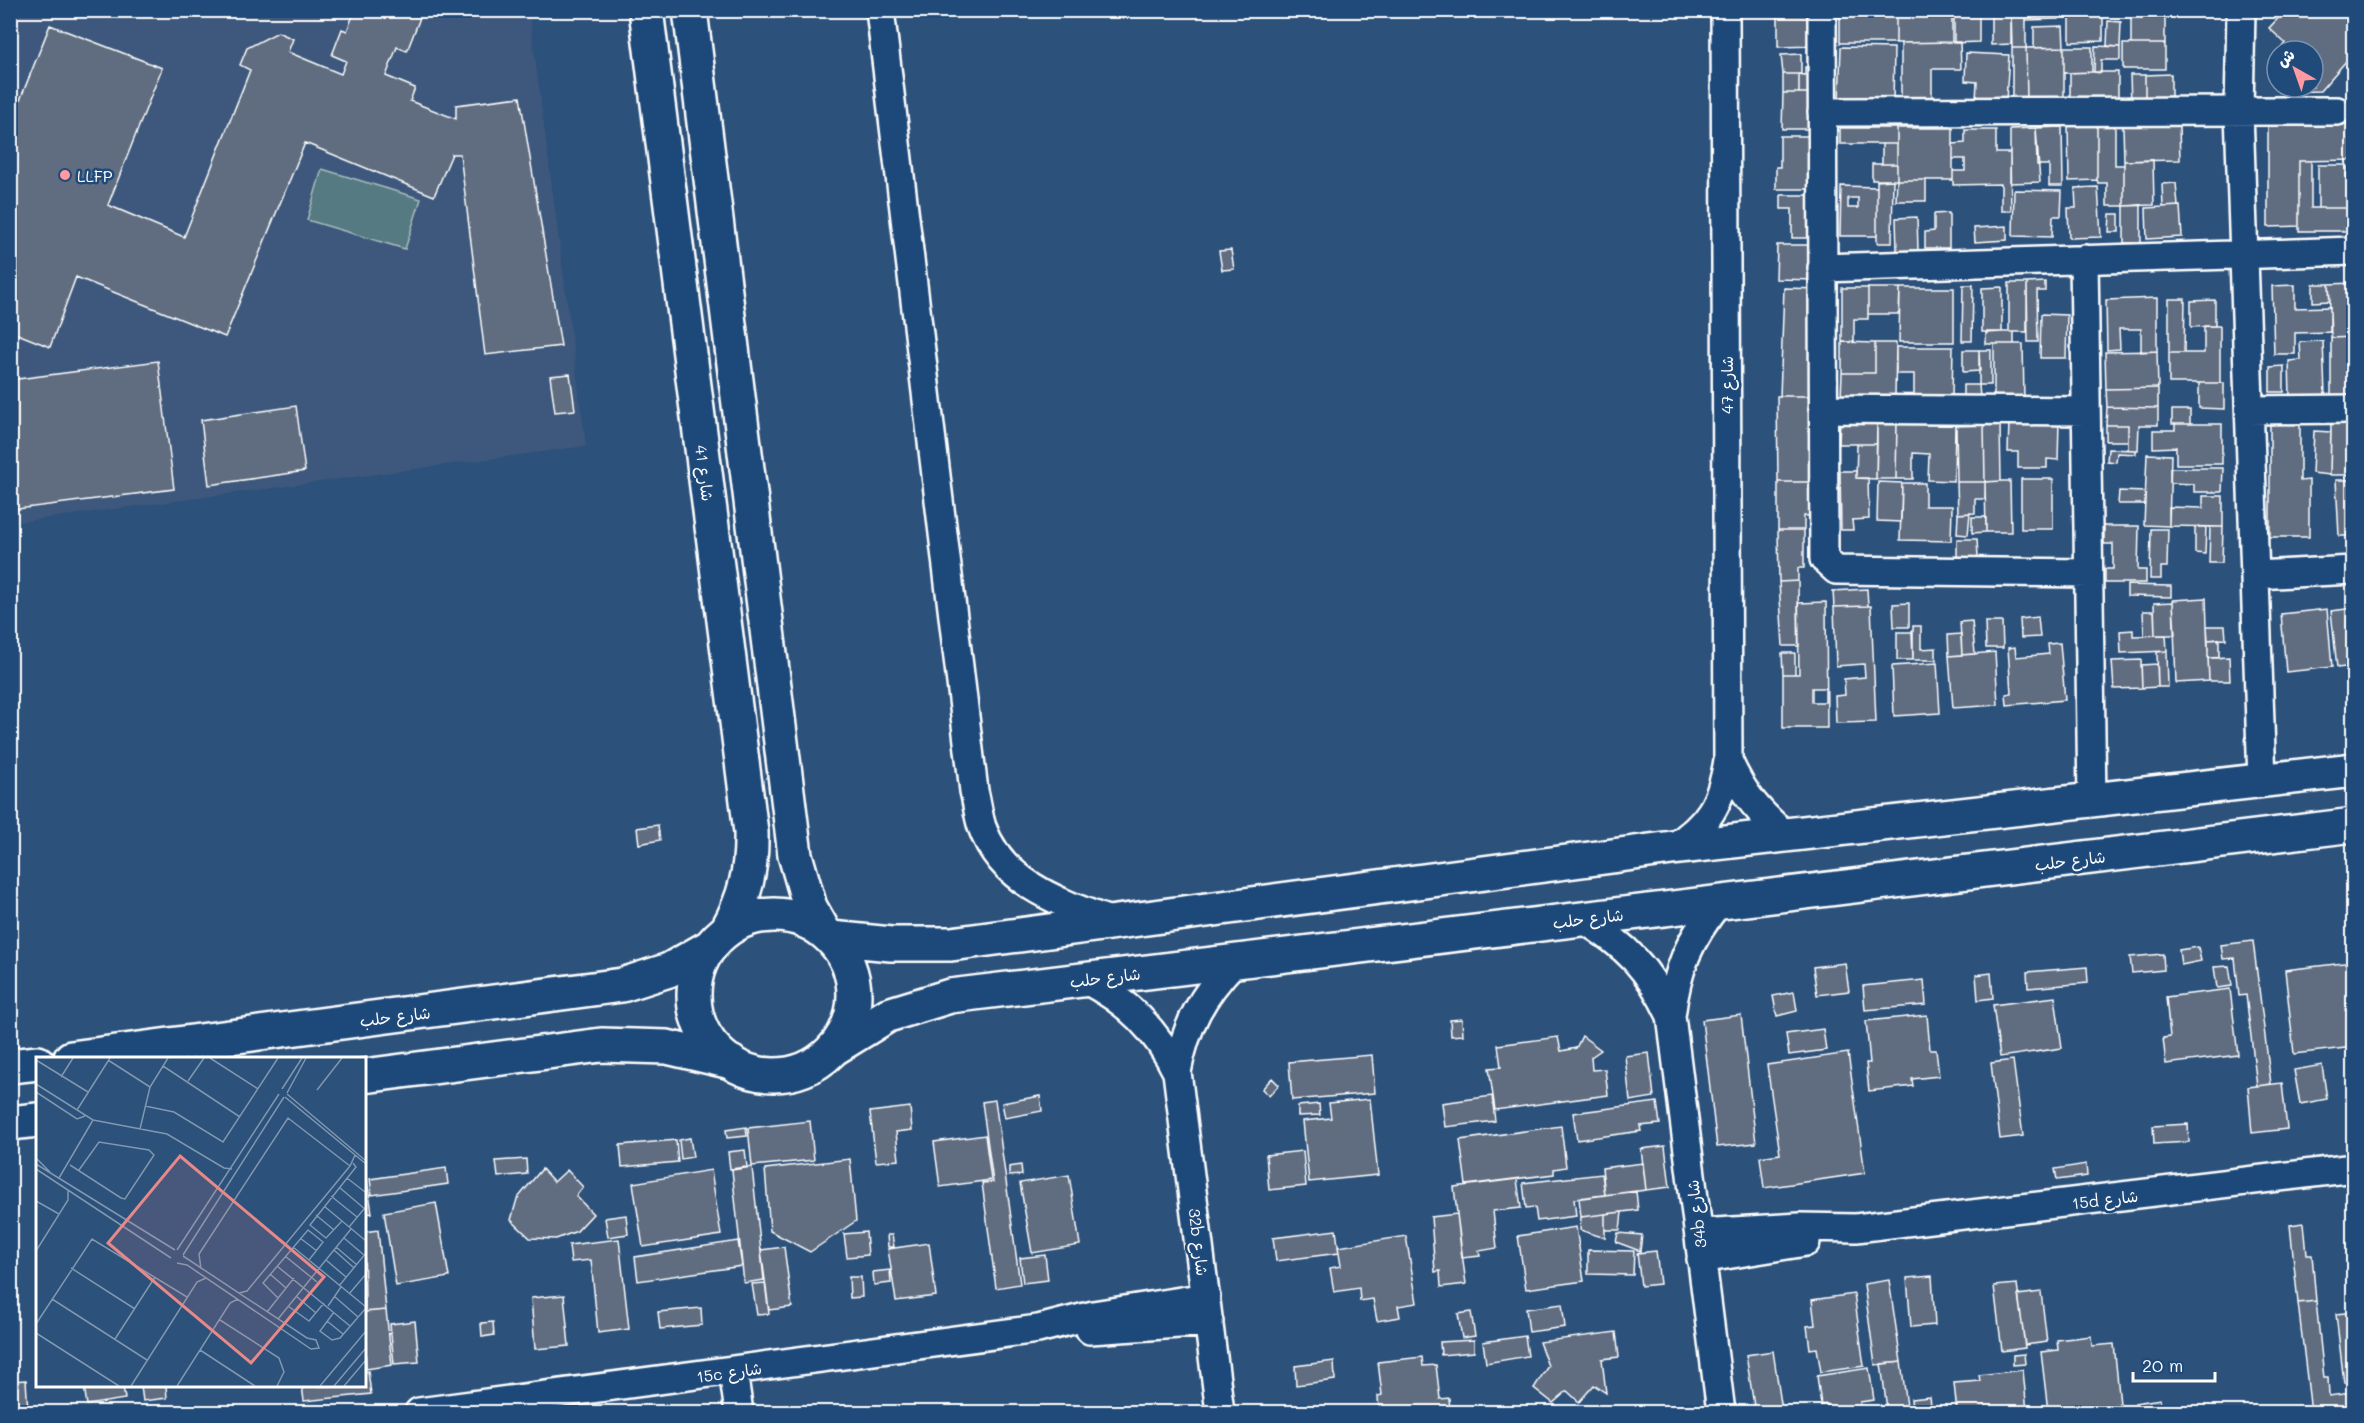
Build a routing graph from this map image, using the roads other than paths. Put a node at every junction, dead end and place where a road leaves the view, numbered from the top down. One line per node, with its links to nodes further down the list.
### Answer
1 (646, 10): 32 (street, شارع 41)
2 (690, 10): 31 (street)
3 (880, 10): 30 (street)
4 (1725, 10): 21 (street, شارع 47)
5 (1822, 10): 8 (street)
6 (2241, 10): 9 (street)
7 (2337, 111): 9 (street)
8 (1822, 112): 9 (street); 13 (street)
9 (2240, 112): 11 (street)
10 (2354, 251): 11 (street)
11 (2244, 254): 12 (street); 16 (street)
12 (2084, 259): 13 (street); 17 (street)
13 (1822, 268): 15 (street)
14 (2354, 408): 16 (street)
15 (1823, 409): 17 (street); 19 (street)
16 (2250, 410): 20 (street)
17 (2086, 411): 19 (street)
18 (2354, 570): 20 (street)
19 (2088, 573): 24 (street)
20 (2255, 575): 23 (street)
21 (1728, 760): 26 (street, شارع 47); 27 (street, شارع 47)
22 (2354, 770): 23 (street)
23 (2262, 781): 24 (street)
24 (2092, 801): 26 (street)
25 (2354, 825): 28 (street, شارع حلب)
26 (1789, 837): 27 (street)
27 (1672, 849): 30 (street)
28 (1719, 902): 29 (street, شارع حلب); 35 (street, 34b شارع)
29 (1582, 919): 33 (street, شارع حلب); 35 (street, 34b شارع)
30 (1116, 923): 31 (street)
31 (827, 934): 32 (street); 36 (street)
32 (719, 938): 37 (street, شارع حلب); 39 (street)
33 (1234, 962): 34 (street, شارع حلب); 41 (street, 32b شارع)
34 (1086, 980): 36 (street, شارع حلب); 41 (street, 32b شارع)
35 (1671, 1016): 46 (street, 34b شارع)
36 (834, 1049): 39 (street)
37 (86, 1057)
38 (36, 1063): 40 (street)
39 (732, 1063): 42 (street)
40 (10, 1066)
41 (1177, 1072): 47 (street, 32b شارع)
42 (366, 1076)
43 (36, 1120): 44 (street)
44 (10, 1123)
45 (2354, 1168): 46 (street, 15d شارع)
46 (1700, 1246): 52 (street, 34b شارع)
47 (1207, 1310): 48 (street, 15c شارع); 51 (street, 32b شارع)
48 (733, 1371): 49 (street, 15c شارع); 50 (street)
49 (419, 1413)
50 (739, 1413)
51 (1220, 1413)
52 (1721, 1413)

